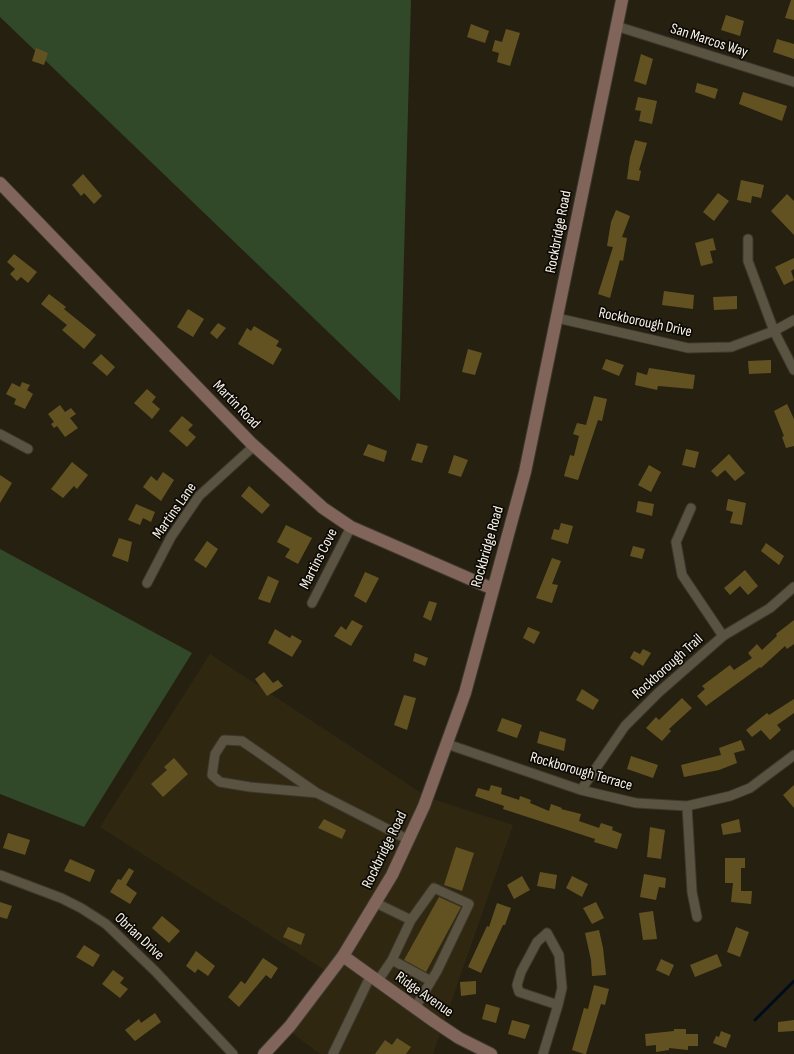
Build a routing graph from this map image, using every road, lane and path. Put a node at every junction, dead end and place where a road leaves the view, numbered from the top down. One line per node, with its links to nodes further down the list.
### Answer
1 (622, 0): 2 (main road, Rockbridge Road)
2 (616, 26): 3 (street, San Marcos Way); 6 (main road, Rockbridge Road)
3 (794, 82)
4 (0, 183): 11 (main road, Martin Road)
5 (748, 239): 8 (street)
6 (557, 318): 8 (street, Rockborough Drive); 17 (main road, Rockbridge Road)
7 (794, 320): 8 (street, Rockborough Drive)
8 (774, 331): 9 (street)
9 (794, 370)
10 (0, 434): 12 (street)
11 (254, 446): 14 (main road, Martin Road); 15 (street, Martins Lane)
12 (28, 449)
13 (692, 508): 19 (street)
14 (351, 527): 17 (main road, Martin Road); 18 (street, Martins Cove)
15 (147, 583)
16 (794, 587): 19 (street, Rockborough Trail)
17 (493, 589): 20 (main road, Rockbridge Road)
18 (312, 603)
19 (723, 636): 22 (street, Rockborough Trail)
20 (447, 744): 22 (street, Rockborough Terrace); 25 (main road, Rockbridge Road)
21 (794, 755): 24 (street, Rockborough Terrace)
22 (581, 790): 24 (street, Rockborough Terrace)
23 (317, 793): 23 (street); 25 (street)
24 (687, 806): 28 (street)
25 (409, 840): 27 (main road, Rockbridge Road)
26 (0, 875): 36 (street, Obrian Drive)
27 (376, 903): 29 (street); 30 (main road, Rockbridge Road)
28 (696, 917)
29 (411, 920): 31 (street); 33 (street)
30 (343, 956): 32 (main road, Ridge Avenue); 37 (main road, Rockbridge Road)
31 (392, 960): 32 (street); 33 (street)
32 (373, 979): 35 (main road, Ridge Avenue); 38 (street)
33 (431, 981): 35 (street)
34 (558, 1005): 34 (street); 40 (street)
35 (415, 1008): 39 (main road, Ridge Avenue)
36 (233, 1054)
37 (264, 1054)
38 (333, 1054)
39 (490, 1054)
40 (543, 1054)

